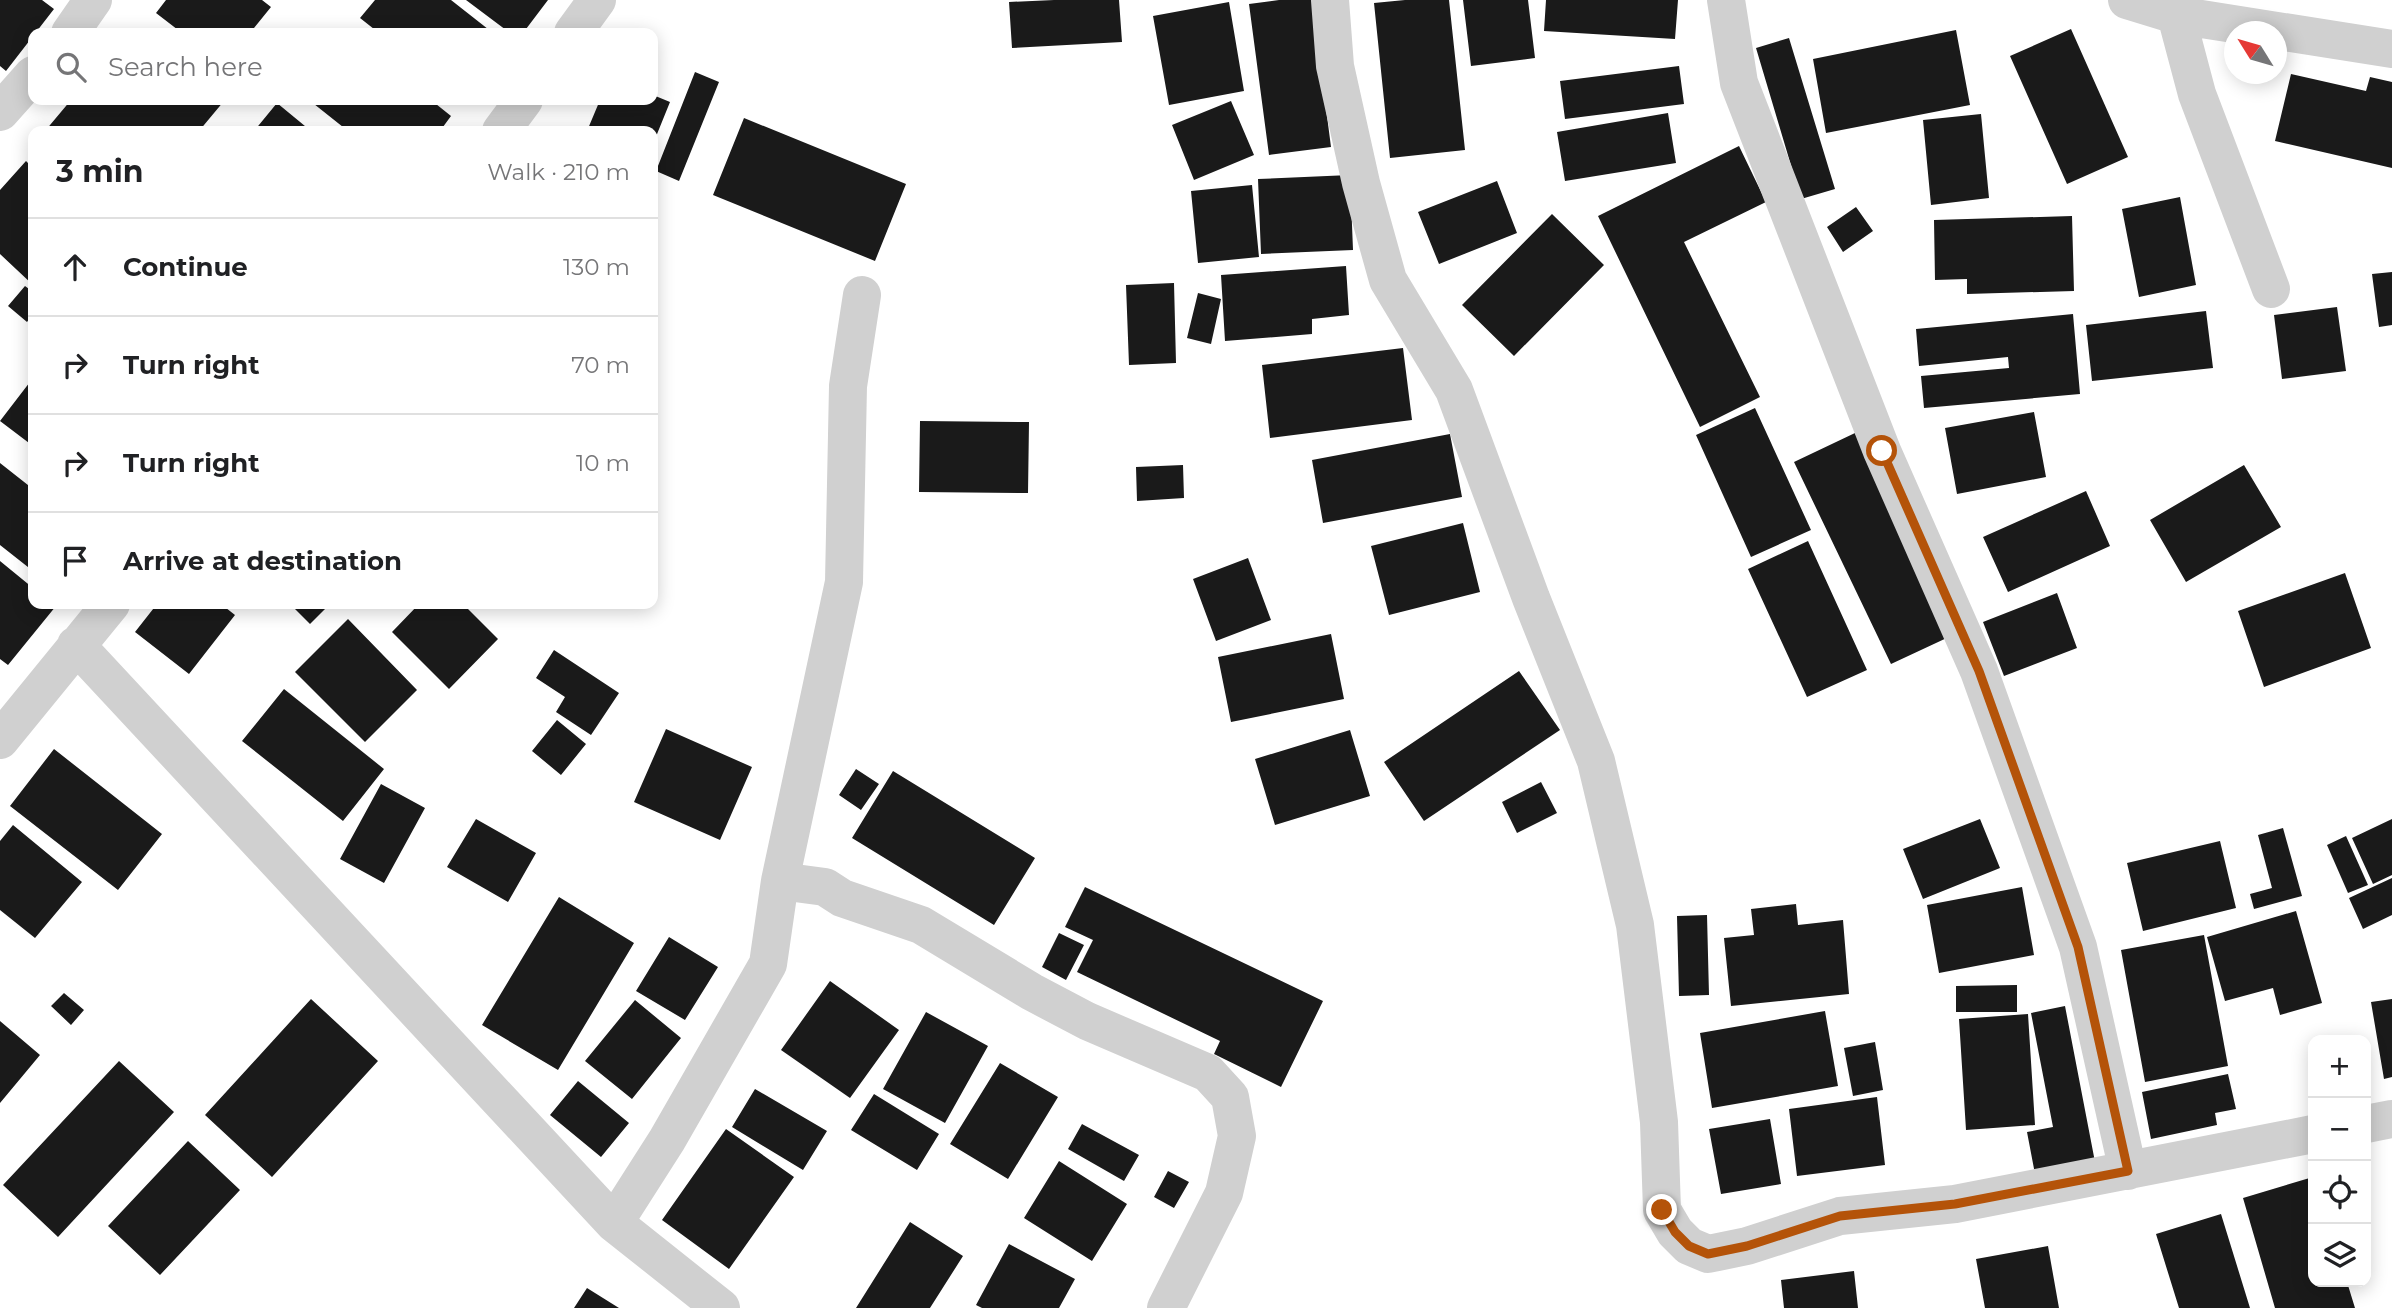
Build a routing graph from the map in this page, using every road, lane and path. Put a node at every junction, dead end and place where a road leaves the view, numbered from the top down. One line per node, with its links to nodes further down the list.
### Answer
1 (93, 0): 7 (street)
2 (597, 0): 8 (street)
3 (1330, 0): 23 (street)
4 (1726, 0): 23 (street)
5 (2127, 0): 6 (street)
6 (2176, 8): 9 (street); 14 (street)
7 (73, 28)
8 (577, 28)
9 (2392, 49)
10 (28, 81): 12 (street)
11 (520, 105): 13 (street)
12 (0, 112)
13 (505, 126)
14 (2271, 289)
15 (862, 295): 19 (street)
16 (107, 609): 17 (street)
17 (76, 645): 18 (street); 24 (street)
18 (0, 740)
19 (780, 881): 24 (street); 26 (street)
20 (2392, 1119): 21 (street)
21 (2371, 1123)
22 (2308, 1135): 23 (street)
23 (2128, 1171)
24 (614, 1223): 25 (street)
25 (715, 1306)
26 (1166, 1308)

